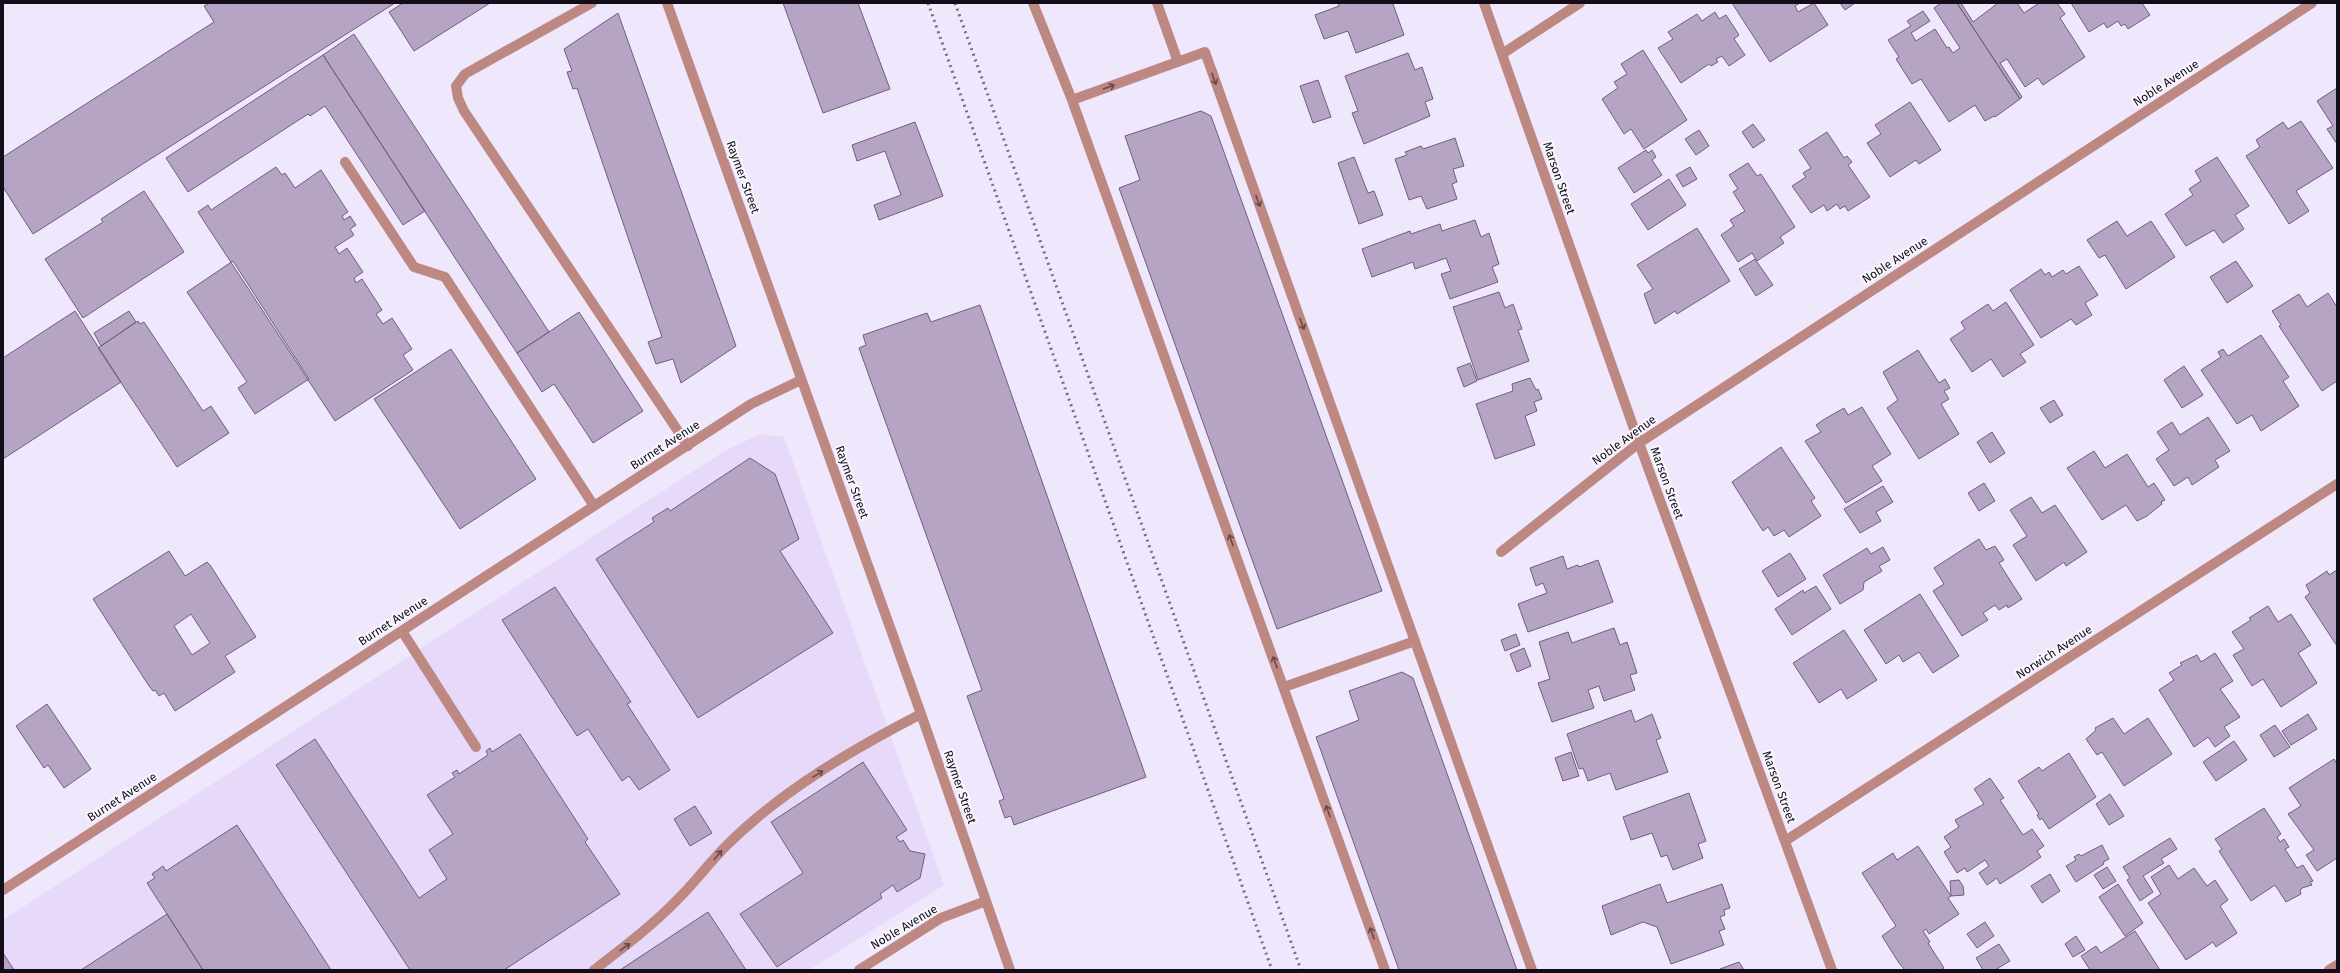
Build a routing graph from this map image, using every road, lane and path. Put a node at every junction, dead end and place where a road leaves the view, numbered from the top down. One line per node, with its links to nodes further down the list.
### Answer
1 (592, 3): 14 (street)
2 (667, 3): 12 (street, Raymer Street)
3 (1033, 3): 10 (street)
4 (1157, 3): 9 (street)
5 (1484, 3): 8 (street, Marson Street)
6 (1580, 3): 8 (street)
7 (2312, 3): 13 (street, Noble Avenue)
8 (1502, 54): 13 (street, Marson Street)
9 (1178, 62): 10 (street, one-way to 9); 19 (street, one-way to 19)
10 (1072, 100): 20 (street, one-way to 10)
11 (345, 162): 16 (street)
12 (801, 380): 14 (street, Burnet Avenue); 21 (street, Raymer Street)
13 (1639, 443): 17 (street, Noble Avenue); 23 (street, Marson Street)
14 (688, 446): 16 (street, Burnet Avenue)
15 (2337, 484): 23 (street, Norwich Avenue)
16 (594, 506): 18 (street, Burnet Avenue)
17 (1501, 552)
18 (402, 631): 22 (street); 24 (street, Burnet Avenue)
19 (1415, 641): 20 (street); 31 (street)
20 (1284, 687): 30 (street, one-way to 20)
21 (921, 714): 25 (street, Raymer Street); 27 (street, one-way to 21)
22 (476, 747)
23 (1785, 841): 32 (street, Marson Street)
24 (3, 890)
25 (986, 901): 28 (street, Noble Avenue); 29 (street, Raymer Street)
26 (2337, 965): 33 (street)
27 (594, 970)
28 (859, 970)
29 (1010, 970)
30 (1385, 970)
31 (1532, 970)
32 (1832, 970)
33 (2329, 970)

